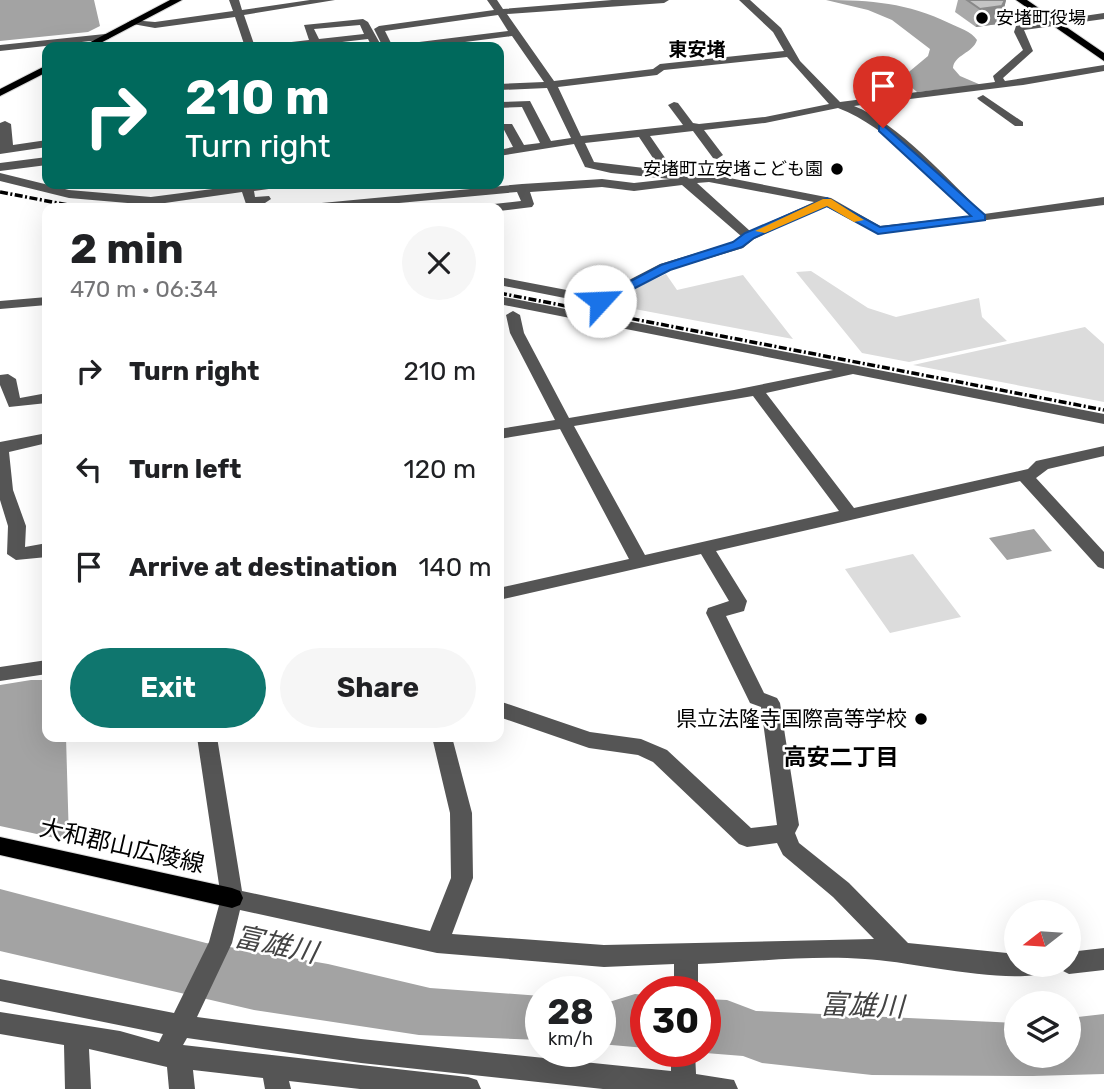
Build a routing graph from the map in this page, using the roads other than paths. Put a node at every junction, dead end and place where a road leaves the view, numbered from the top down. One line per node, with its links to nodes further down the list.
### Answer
1 (177, 0): 16 (main road)
2 (234, 0): 11 (street)
3 (330, 0): 11 (street)
4 (492, 0): 10 (street)
5 (664, 0): 8 (street)
6 (744, 0): 34 (street)
7 (1021, 0): 17 (main road)
8 (631, 1): 9 (street)
9 (542, 3): 10 (street)
10 (501, 12): 12 (street); 18 (street)
11 (238, 13): 16 (street); 25 (street)
12 (476, 15): 14 (street); 20 (street)
13 (1104, 16): 17 (street)
14 (443, 18): 15 (street); 22 (street)
15 (415, 22): 29 (street); 30 (street)
16 (132, 23): 21 (main road)
17 (1054, 23): 35 (main road); 39 (street)
18 (516, 33): 20 (street); 40 (street)
19 (371, 36): 26 (street); 27 (street); 28 (street)
20 (490, 36): 22 (street)
21 (105, 37): 23 (street); 24 (main road)
22 (456, 40): 31 (street)
23 (57, 42)
24 (96, 42)
25 (248, 42)
26 (315, 42)
27 (342, 42)
28 (374, 42)
29 (386, 42)
30 (427, 42)
31 (442, 42)
32 (42, 44): 33 (street)
33 (0, 48)
34 (789, 54): 40 (street); 47 (street)
35 (1104, 58)
36 (1104, 68): 38 (street)
37 (42, 71): 42 (main road)
38 (1023, 82): 39 (street); 44 (street)
39 (1001, 83): 43 (street)
40 (551, 85): 41 (street); 53 (street)
41 (504, 87)
42 (0, 93)
43 (907, 96): 44 (street); 47 (street)
44 (984, 98): 49 (street)
45 (504, 105): 55 (street)
46 (674, 105): 51 (street)
47 (839, 105): 51 (street); 85 (street)
48 (5, 124): 56 (street)
49 (1019, 124)
50 (508, 126): 57 (street)
51 (692, 127): 52 (street); 59 (street)
52 (642, 132): 53 (street); 64 (street)
53 (578, 140): 55 (street); 62 (street)
54 (42, 145): 56 (street)
55 (548, 146): 57 (street)
56 (4, 149)
57 (520, 150): 58 (street)
58 (504, 152)
59 (717, 155)
60 (42, 162): 61 (street)
61 (0, 167)
62 (595, 167): 65 (street); 66 (street)
63 (0, 177): 67 (street)
64 (706, 178): 65 (street); 79 (street)
65 (681, 180): 66 (street); 86 (street)
66 (602, 183): 69 (street)
67 (42, 185)
68 (504, 188): 69 (street)
69 (522, 188): 84 (street)
70 (66, 189): 76 (street)
71 (117, 189): 76 (street)
72 (240, 189): 82 (street)
73 (247, 189): 77 (street)
74 (397, 189): 78 (street)
75 (460, 189): 78 (street)
76 (116, 198): 81 (street)
77 (264, 199)
78 (400, 200): 83 (street)
79 (827, 201): 85 (street); 86 (street)
80 (1104, 201): 85 (street)
81 (135, 203)
82 (145, 203)
83 (330, 203)
84 (504, 207)
85 (981, 218)
86 (750, 236): 87 (street)
87 (504, 283)
88 (42, 301): 90 (street)
89 (504, 301): 91 (street)
90 (0, 305)
91 (534, 307): 92 (street); 93 (street)
92 (506, 316): 98 (street)
93 (860, 371): 95 (street); 97 (street)
94 (0, 380): 96 (street)
95 (756, 390): 98 (street); 104 (street)
96 (42, 399)
97 (1104, 419)
98 (563, 422): 99 (street); 107 (street)
99 (504, 433)
100 (42, 439): 101 (street)
101 (0, 448): 106 (street)
102 (1104, 450): 103 (street)
103 (1024, 475): 104 (street); 108 (street)
104 (850, 514): 105 (street)
105 (705, 547): 107 (street); 115 (street)
106 (42, 550)
107 (639, 561): 109 (street)
108 (1104, 563)
109 (504, 593)
110 (42, 668): 111 (street)
111 (0, 674)
112 (504, 711): 115 (street)
113 (208, 742): 117 (street)
114 (443, 742): 118 (street)
115 (784, 833): 119 (street)
116 (0, 846): 117 (main road, 大和郡山広陵線)
117 (232, 898): 118 (street); 126 (street)
118 (437, 943): 121 (street)
119 (901, 951): 121 (street); 123 (street)
120 (1104, 959): 122 (street)
121 (687, 961): 124 (street)
122 (1082, 962)
123 (1004, 964)
124 (687, 976)
125 (0, 990): 126 (street)
126 (183, 1020): 129 (street); 131 (street)
127 (0, 1023): 128 (street)
128 (76, 1038): 129 (street); 133 (street)
129 (173, 1056): 130 (street); 134 (street)
130 (276, 1078): 131 (street)
131 (469, 1081): 132 (street)
132 (683, 1084): 135 (street)
133 (78, 1089)
134 (182, 1089)
135 (725, 1089)

